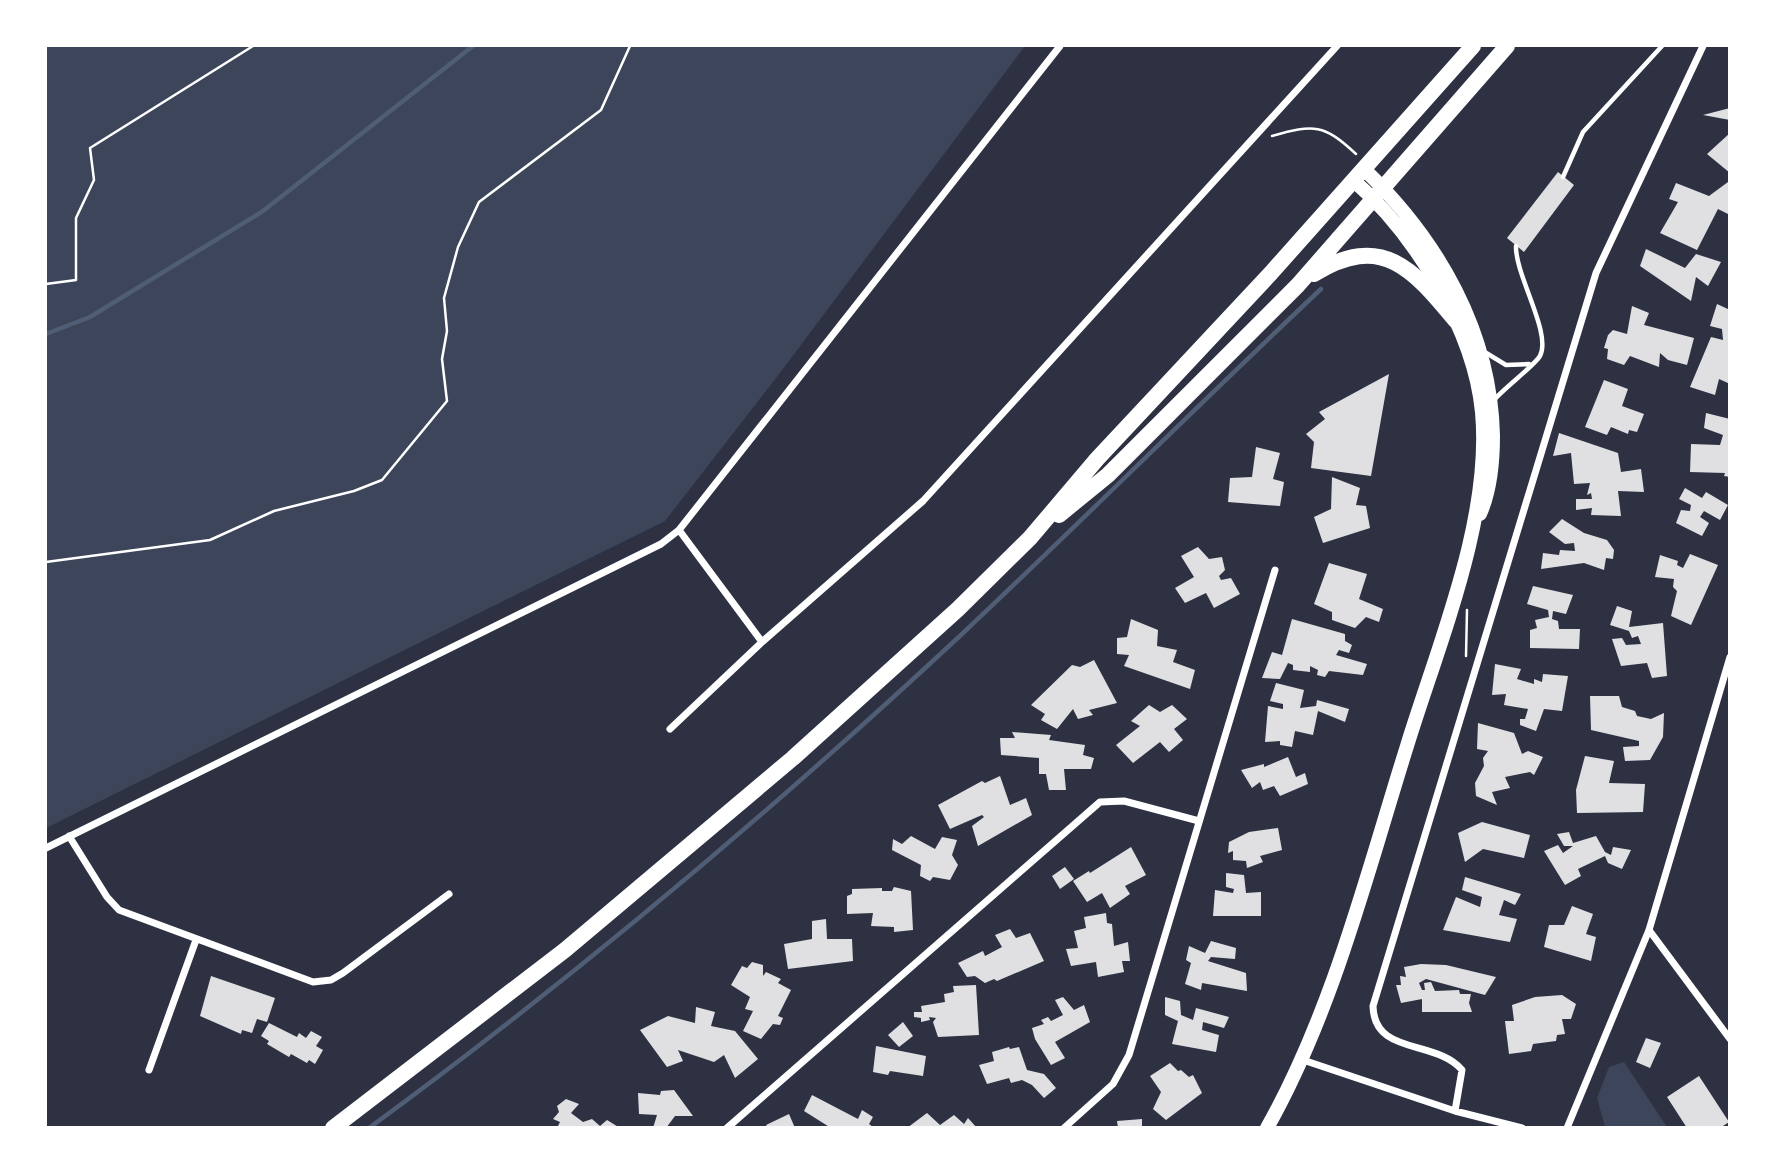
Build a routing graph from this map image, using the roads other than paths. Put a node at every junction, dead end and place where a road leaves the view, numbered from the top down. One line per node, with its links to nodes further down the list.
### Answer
1 (1060, 46): 16 (street)
2 (1338, 46): 20 (street)
3 (1473, 46): 7 (main road)
4 (1507, 46): 9 (main road)
5 (1662, 46): 8 (lane)
6 (1703, 46): 32 (street)
7 (1362, 172): 9 (main road); 18 (main road)
8 (1563, 177)
9 (1378, 192): 11 (main road); 12 (main road); 13 (main road)
10 (1516, 246): 14 (lane)
11 (1298, 285): 12 (main road); 18 (main road)
12 (1456, 321): 17 (main road)
13 (1480, 349): 14 (lane); 15 (main road)
14 (1534, 363): 15 (lane)
15 (1493, 402): 17 (main road)
16 (679, 530): 20 (street); 24 (street)
17 (1472, 534): 30 (main road)
18 (1030, 538): 33 (main road)
19 (1275, 570): 23 (street)
20 (762, 642): 22 (street)
21 (1730, 657): 27 (street)
22 (670, 729)
23 (1199, 821): 34 (street); 35 (street)
24 (69, 836): 25 (street); 28 (street)
25 (46, 848)
26 (449, 894): 28 (street)
27 (1649, 930): 29 (street); 38 (street)
28 (196, 940): 31 (street)
29 (1730, 1039)
30 (1303, 1060): 32 (street); 36 (main road)
31 (149, 1070)
32 (1455, 1111): 37 (street)
33 (333, 1128)
34 (727, 1128)
35 (1064, 1128)
36 (1267, 1128)
37 (1522, 1128)
38 (1567, 1128)

